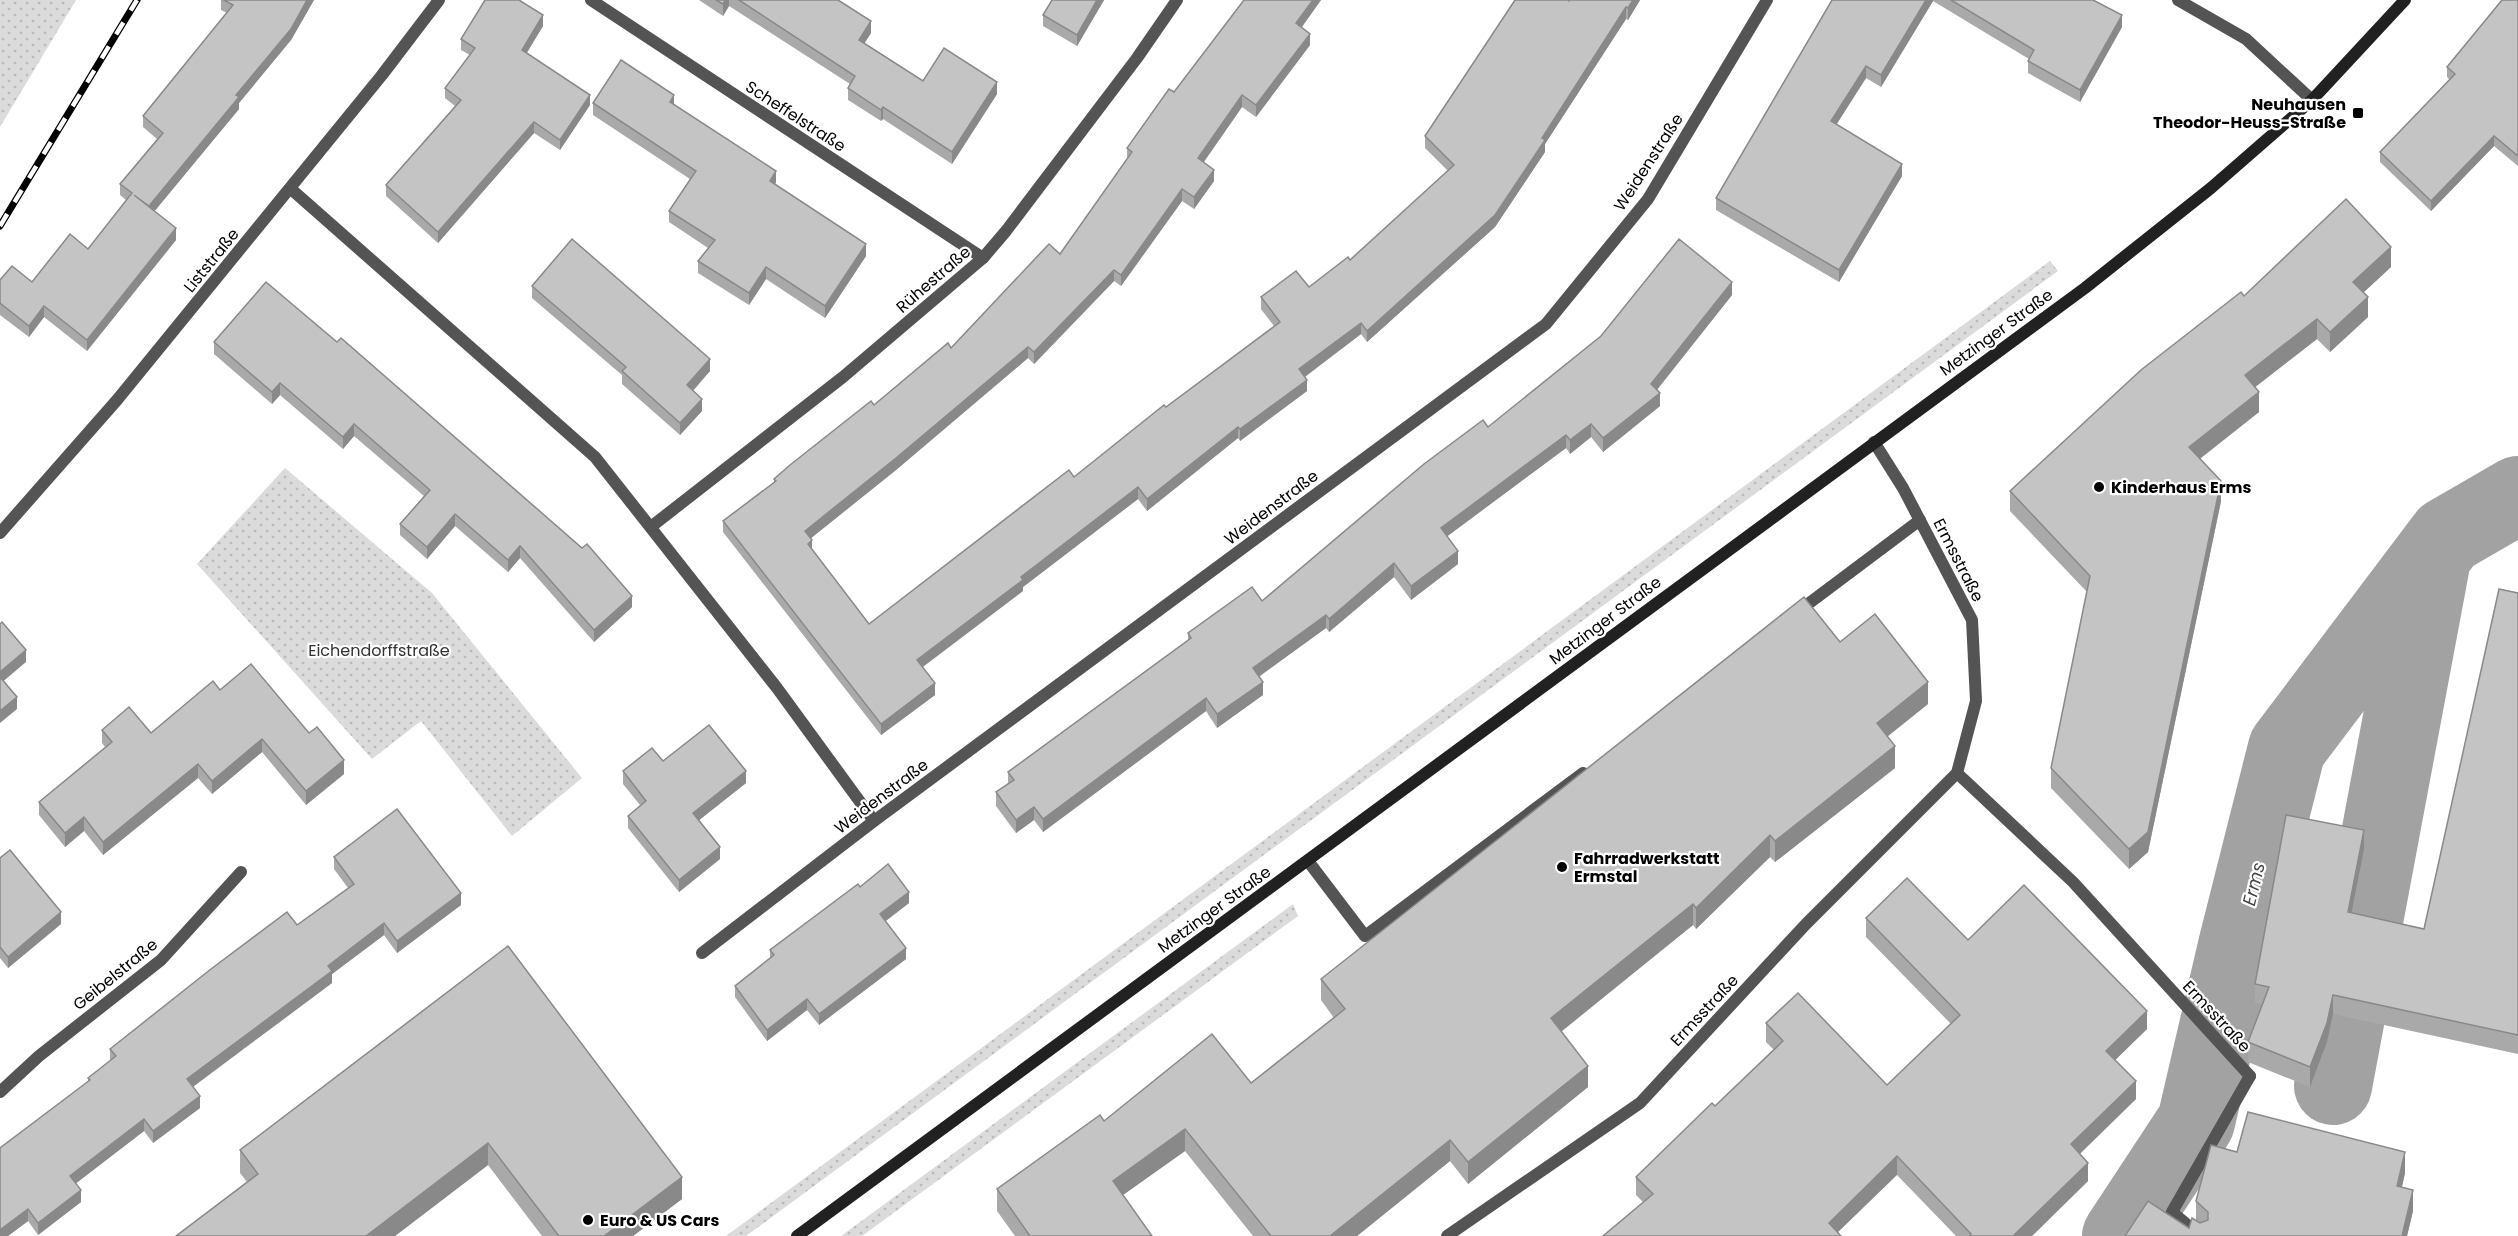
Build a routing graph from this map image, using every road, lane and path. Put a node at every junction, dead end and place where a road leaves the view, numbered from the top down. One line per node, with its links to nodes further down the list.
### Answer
1 (439, 0): 8 (street, Liststraße)
2 (591, 0): 9 (street, Scheffelstraße)
3 (1177, 0): 9 (street, Rühestraße)
4 (1767, 0): 17 (street, Weidenstraße)
5 (2178, 0): 7 (street)
6 (2406, 0): 7 (street, Metzinger Straße)
7 (2312, 100): 10 (street, Metzinger Straße)
8 (291, 189): 12 (street); 13 (street, Liststraße)
9 (983, 258): 12 (street, Rühestraße)
10 (1875, 442): 11 (street, Ermsstraße); 18 (street, Metzinger Straße)
11 (1920, 520): 14 (street); 16 (street, Ermsstraße)
12 (652, 526): 17 (street)
13 (0, 533)
14 (1786, 620)
15 (1594, 764): 18 (street)
16 (1957, 773): 23 (street, Ermsstraße); 24 (street, Ermsstraße)
17 (874, 821): 20 (street, Weidenstraße)
18 (1308, 861): 22 (street, Metzinger Straße)
19 (241, 872): 21 (street, Geibelstraße)
20 (702, 953)
21 (0, 1092)
22 (797, 1236)
23 (1447, 1236)
24 (2201, 1236)

